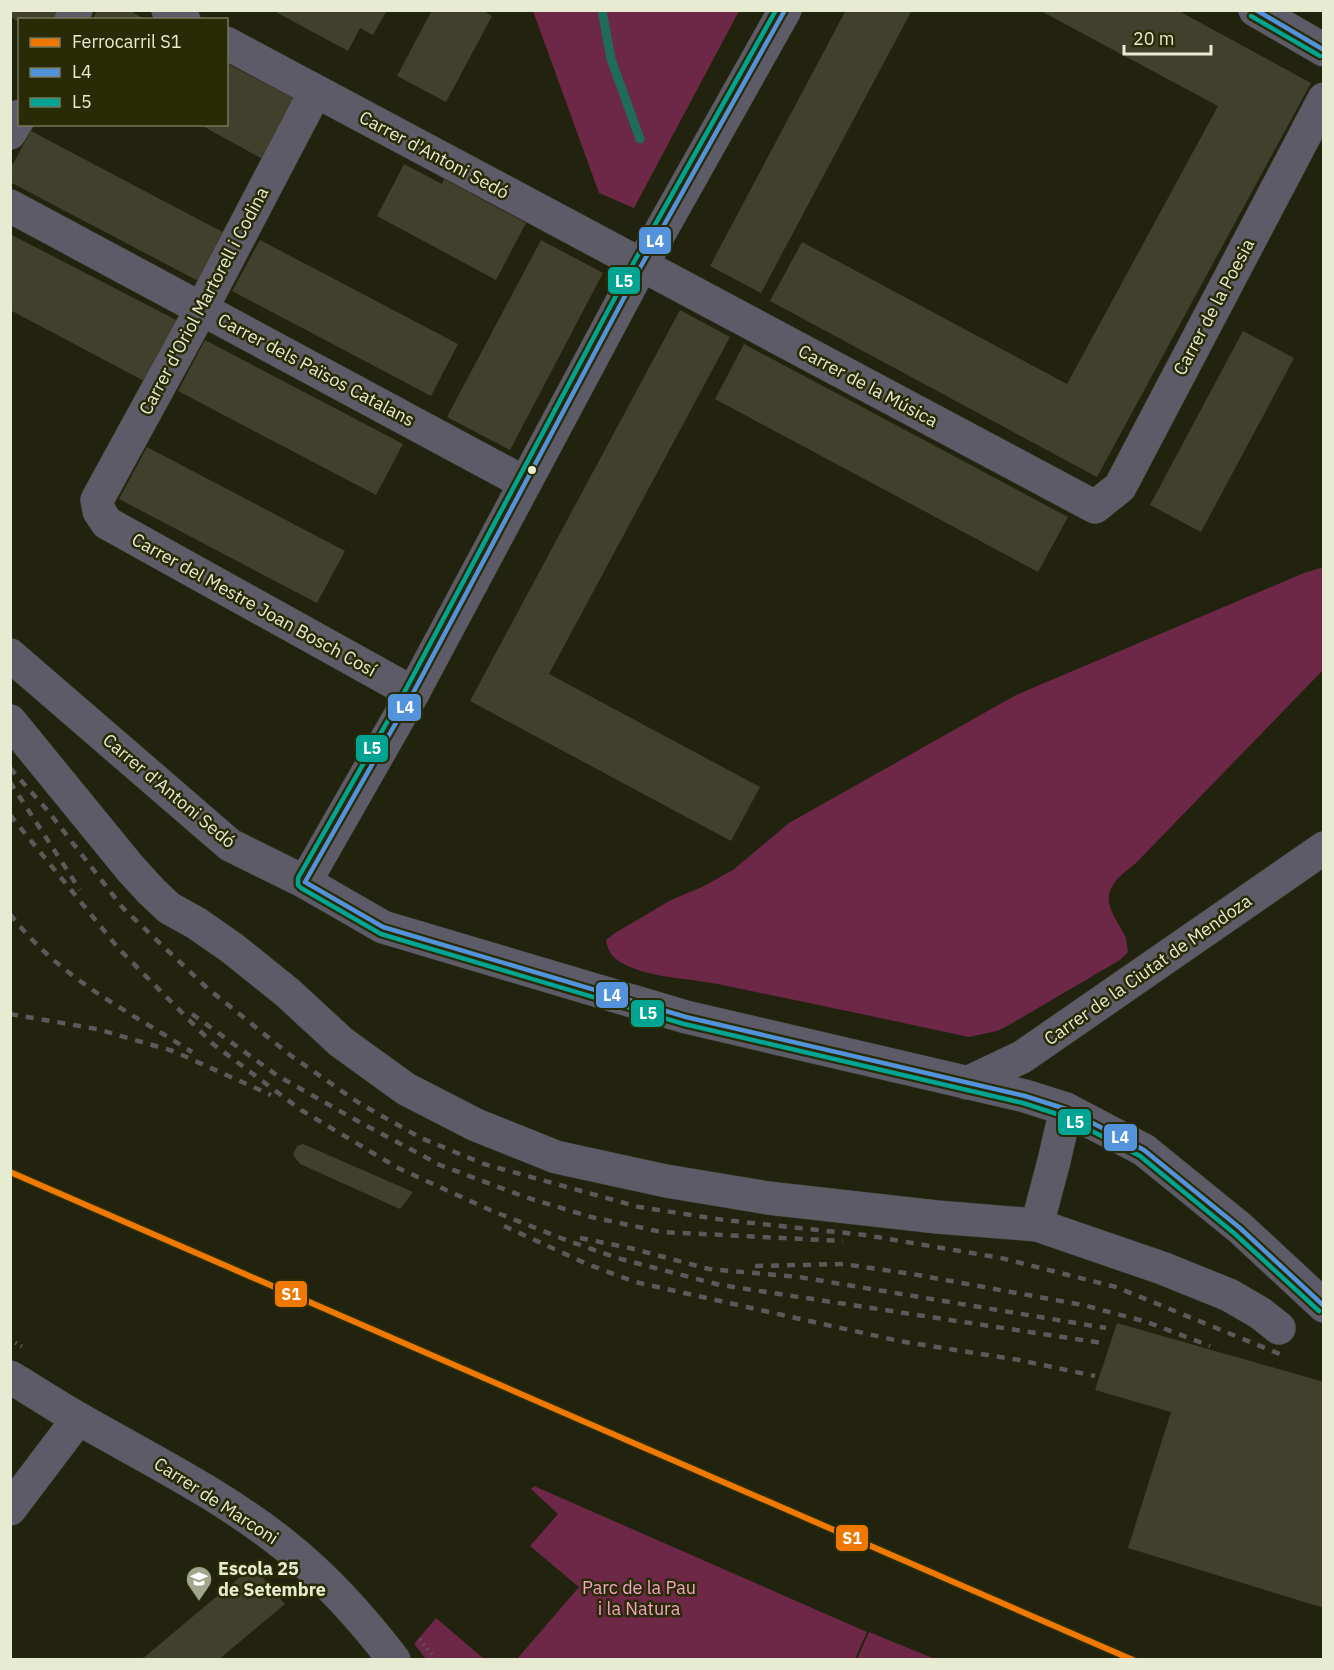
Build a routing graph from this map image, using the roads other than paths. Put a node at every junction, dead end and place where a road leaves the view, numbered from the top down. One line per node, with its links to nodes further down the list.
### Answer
1 (168, 10): 4 (street)
2 (785, 10): 12 (street)
3 (1255, 10): 6 (street)
4 (181, 18)
5 (228, 44): 7 (street, Carrer d'Antoni Sedó)
6 (1323, 50)
7 (315, 92): 12 (street, Carrer d'Antoni Sedó); 13 (street, Carrer d'Oriol Martorell i Codina)
8 (1323, 99): 15 (street, Carrer de la Poesia)
9 (18, 119): 10 (street)
10 (10, 133)
11 (10, 206): 13 (street, Carrer dels Països Catalans)
12 (641, 266): 14 (street); 15 (street, Carrer de la Música)
13 (202, 308): 14 (street, Carrer dels Països Catalans); 16 (street, Carrer d'Oriol Martorell i Codina)
14 (525, 483): 18 (street)
15 (1095, 507)
16 (99, 512): 18 (street, Carrer del Mestre Joan Bosch Cosí)
17 (10, 656): 21 (street, Carrer d'Antoni Sedó)
18 (413, 693): 21 (street)
19 (10, 721): 24 (street)
20 (1323, 848): 22 (street, Carrer de la Ciutat de Mendoza)
21 (305, 882): 22 (street, Carrer d'Antoni Sedó)
22 (968, 1083): 23 (street, Carrer d'Antoni Sedó)
23 (1066, 1109): 24 (street); 25 (street, Carrer d'Antoni Sedó)
24 (1037, 1225): 26 (street)
25 (1323, 1306)
26 (1279, 1328)
27 (10, 1377): 28 (street, Carrer de Marconi)
28 (78, 1419): 29 (street); 30 (street, Carrer de Marconi)
29 (10, 1509)
30 (394, 1659)

